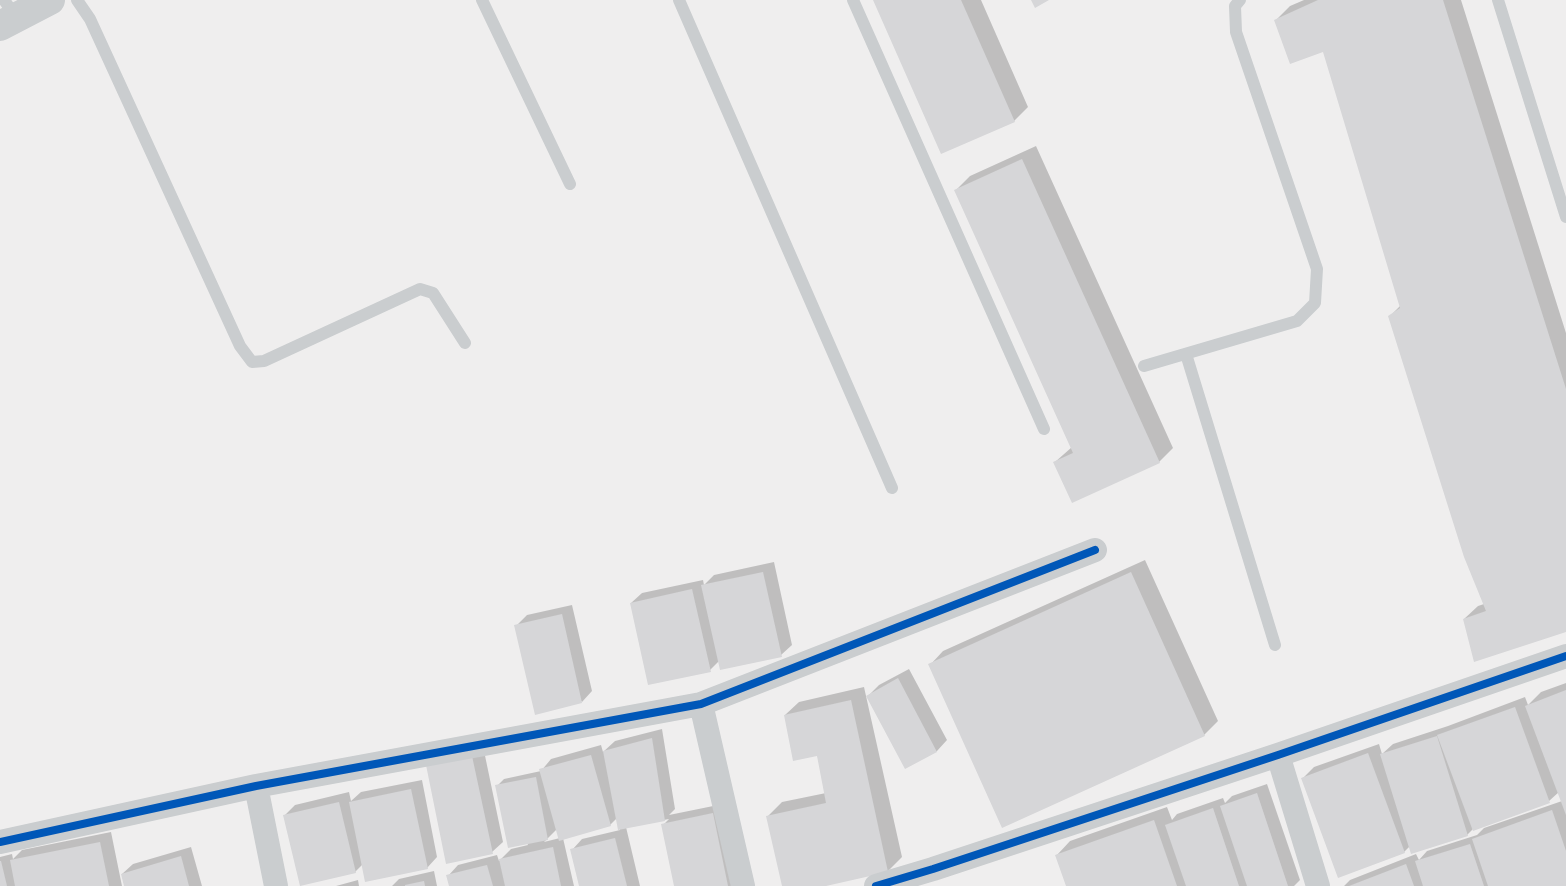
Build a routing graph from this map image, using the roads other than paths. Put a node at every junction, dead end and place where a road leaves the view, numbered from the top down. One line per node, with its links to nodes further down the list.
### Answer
1 (50, 0): 8 (street)
2 (76, 0): 11 (lane)
3 (482, 0): 9 (lane)
4 (679, 0): 15 (lane)
5 (853, 0): 14 (lane)
6 (1240, 0): 12 (lane)
7 (1498, 0): 10 (lane)
8 (7, 15)
9 (570, 184)
10 (1566, 217)
11 (465, 344)
12 (1186, 354): 13 (lane); 17 (lane)
13 (1144, 366)
14 (1044, 429)
15 (892, 488)
16 (1095, 550): 19 (street)
17 (1275, 645)
18 (1566, 656): 20 (street)
19 (701, 704): 21 (street); 24 (street)
20 (1278, 755): 25 (street); 26 (street)
21 (256, 786): 22 (street); 23 (street)
22 (0, 842)
23 (276, 886)
24 (743, 886)
25 (876, 886)
26 (1318, 886)

